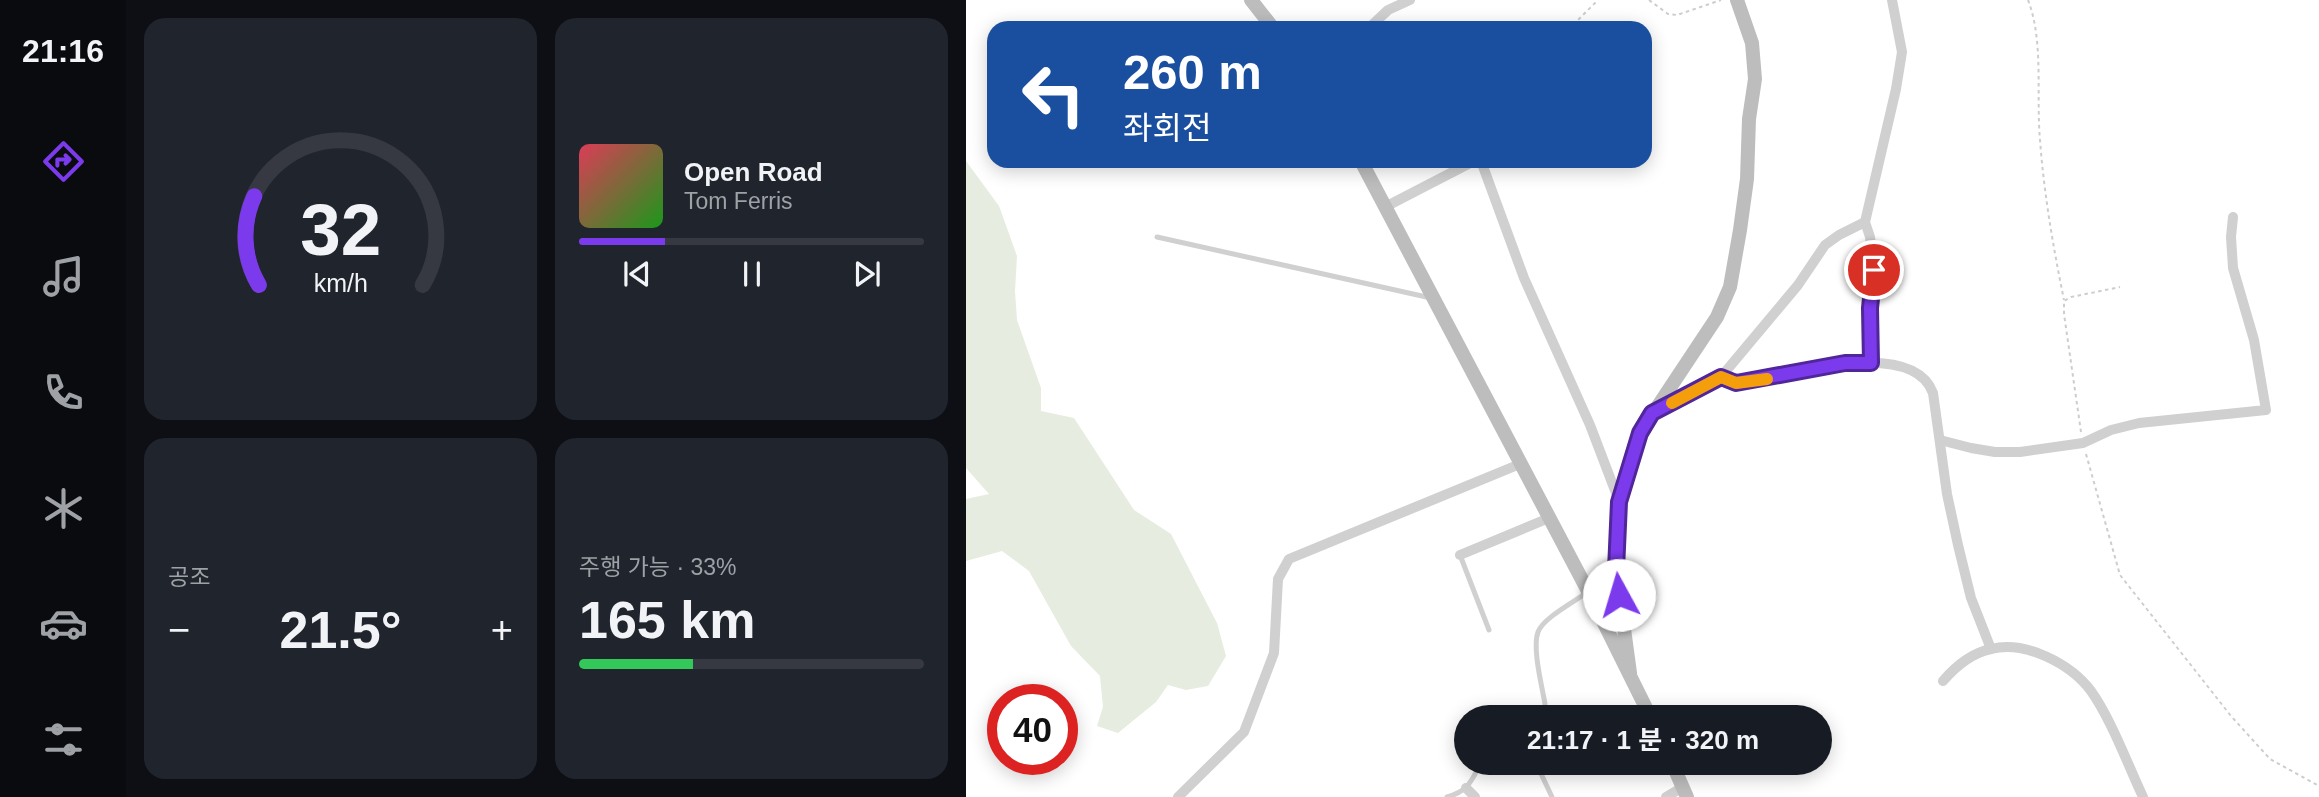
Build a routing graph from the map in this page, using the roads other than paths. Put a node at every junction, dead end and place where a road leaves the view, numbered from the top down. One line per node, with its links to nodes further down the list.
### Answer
1 (1251, 0): 5 (street)
2 (1410, 0): 6 (street)
3 (1737, 0): 17 (street)
4 (1892, 0): 12 (street)
5 (1268, 21)
6 (1376, 21)
7 (1365, 168): 10 (street)
8 (1460, 168): 10 (street)
9 (1484, 168): 20 (street)
10 (1385, 207): 14 (street)
11 (2233, 217): 18 (street)
12 (1865, 222): 15 (street); 16 (street)
13 (1157, 237): 14 (lane)
14 (1434, 299): 19 (street)
15 (1871, 363): 16 (street); 18 (street)
16 (1721, 377): 17 (street)
17 (1652, 413): 20 (street)
18 (1940, 440): 25 (street)
19 (1520, 464): 21 (street); 35 (street)
20 (1619, 502): 26 (street)
21 (1549, 518): 22 (street); 23 (street)
22 (1460, 555): 24 (lane)
23 (1588, 592): 26 (street); 28 (lane)
24 (1489, 630)
25 (1991, 649): 27 (street); 40 (street)
26 (1630, 673): 29 (street)
27 (1943, 681)
28 (1545, 705)
29 (1645, 705)
30 (1474, 775): 33 (lane)
31 (1542, 775): 38 (lane)
32 (1677, 775): 34 (street)
33 (1466, 788): 36 (lane); 37 (street)
34 (1685, 792): 39 (street)
35 (1178, 797)
36 (1447, 797)
37 (1475, 797)
38 (1552, 797)
39 (1666, 797)
40 (2143, 797)

